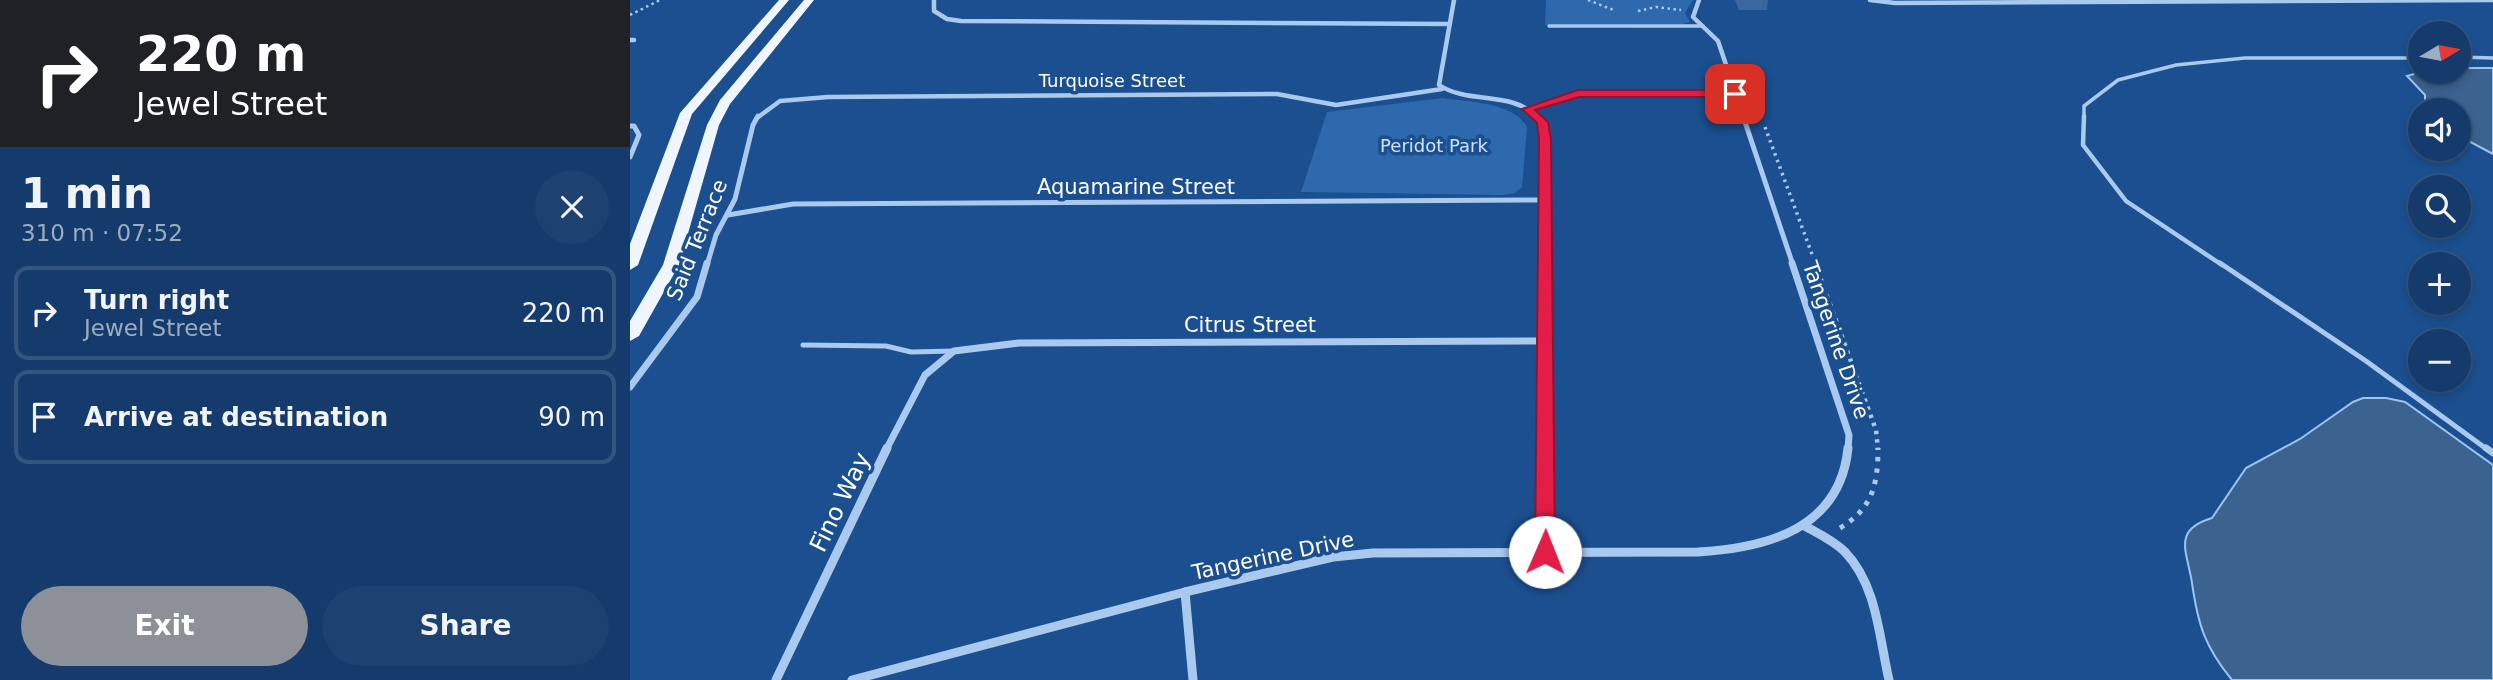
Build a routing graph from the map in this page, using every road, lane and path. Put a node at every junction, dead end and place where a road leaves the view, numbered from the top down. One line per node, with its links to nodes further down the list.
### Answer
1 (660, 0): 16 (path)
2 (784, 0): 33 (main road)
3 (809, 0): 34 (main road)
4 (934, 0): 18 (street)
5 (1454, 0): 18 (street)
6 (1588, 0): 13 (path)
7 (1699, 0): 15 (street)
8 (1870, 0): 10 (street)
9 (2493, 0): 12 (street)
10 (2027, 1): 11 (street)
11 (2185, 1): 12 (street)
12 (2342, 1)
13 (1621, 12)
14 (1632, 12): 15 (path)
15 (1693, 12): 21 (street, Tangerine Drive)
16 (630, 15)
17 (1578, 17): 20 (lane)
18 (1449, 24): 25 (street)
19 (1549, 26): 20 (lane)
20 (1578, 26): 21 (lane)
21 (1703, 26): 26 (street, Tangerine Drive)
22 (2471, 57): 24 (lane)
23 (2408, 58): 39 (lane)
24 (2493, 58)
25 (1442, 89): 27 (street, Turquoise Street); 28 (street, Turquoise Street)
26 (1735, 94): 28 (street); 40 (street, Tangerine Drive)
27 (780, 101): 32 (street, Said Terrace)
28 (1527, 109): 31 (street)
29 (632, 126): 30 (street)
30 (630, 157)
31 (1544, 200): 32 (street, Aquamarine Street); 35 (street)
32 (728, 215): 38 (street, Said Terrace)
33 (630, 265)
34 (630, 336)
35 (1547, 341): 37 (street, Citrus Street); 41 (street)
36 (803, 345): 37 (lane)
37 (954, 351): 43 (street, Fino Way)
38 (630, 387)
39 (2493, 453)
40 (1803, 525): 41 (street, Tangerine Drive); 46 (street)
41 (1545, 552): 42 (street, Tangerine Drive)
42 (1185, 592): 44 (street, Tangerine Drive); 45 (street)
43 (776, 680)
44 (852, 680)
45 (1193, 680)
46 (1889, 680)

